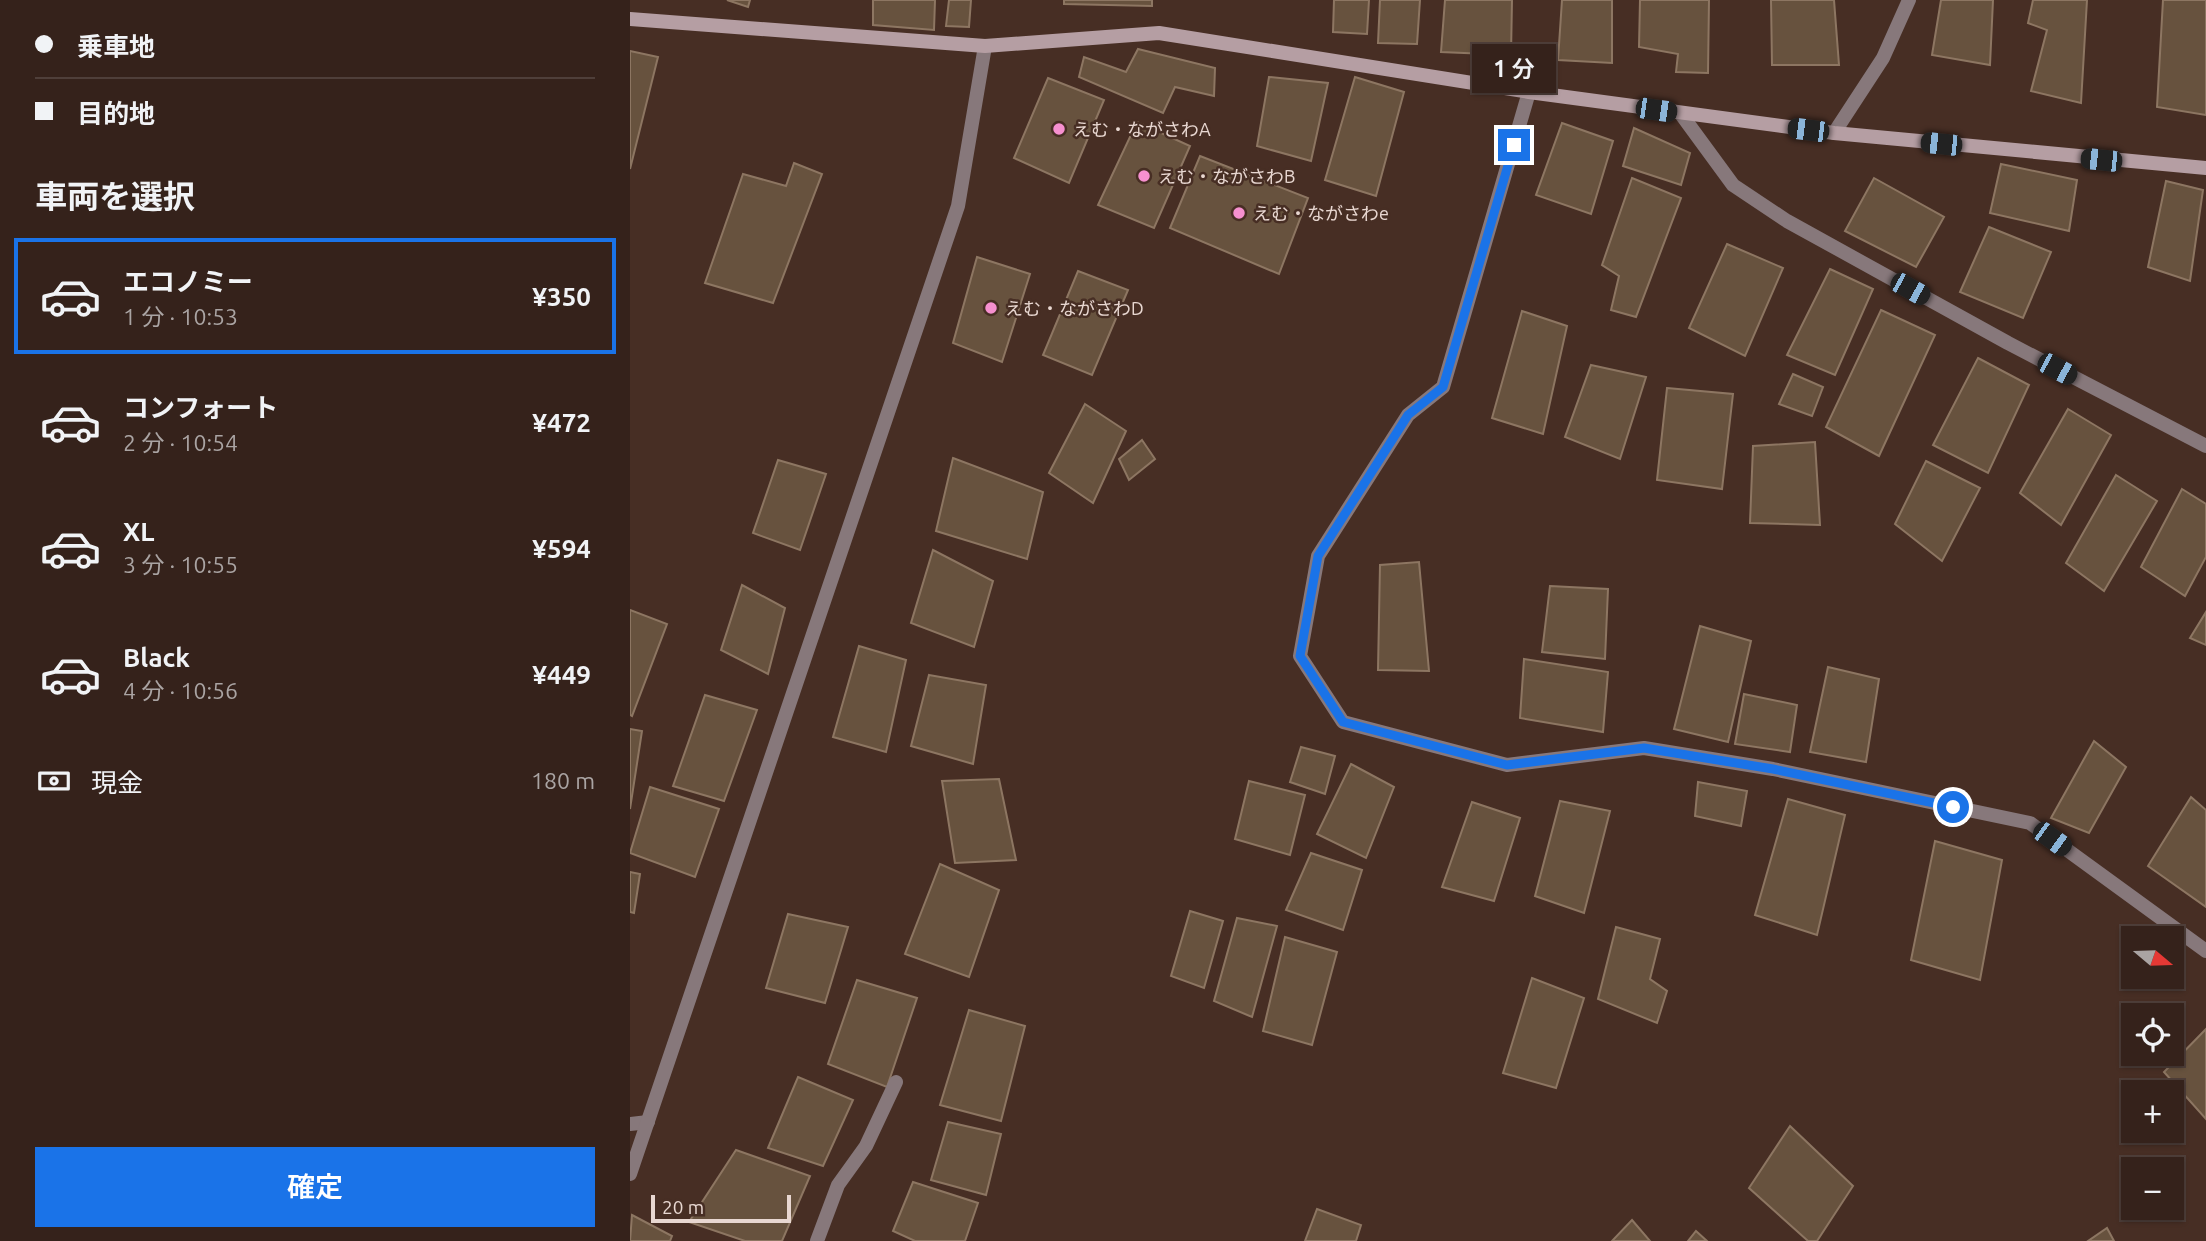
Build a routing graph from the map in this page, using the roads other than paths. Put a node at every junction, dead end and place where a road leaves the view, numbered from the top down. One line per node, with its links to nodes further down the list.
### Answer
1 (1909, 0): 6 (street)
2 (630, 19): 3 (street)
3 (985, 46): 4 (street); 11 (street)
4 (1530, 92): 5 (street); 9 (street)
5 (1681, 114): 6 (street); 8 (street)
6 (1834, 133): 7 (street)
7 (2206, 168)
8 (2206, 446)
9 (2206, 951)
10 (896, 1082): 14 (street)
11 (648, 1122): 12 (street); 13 (street)
12 (630, 1124)
13 (630, 1174)
14 (817, 1241)

